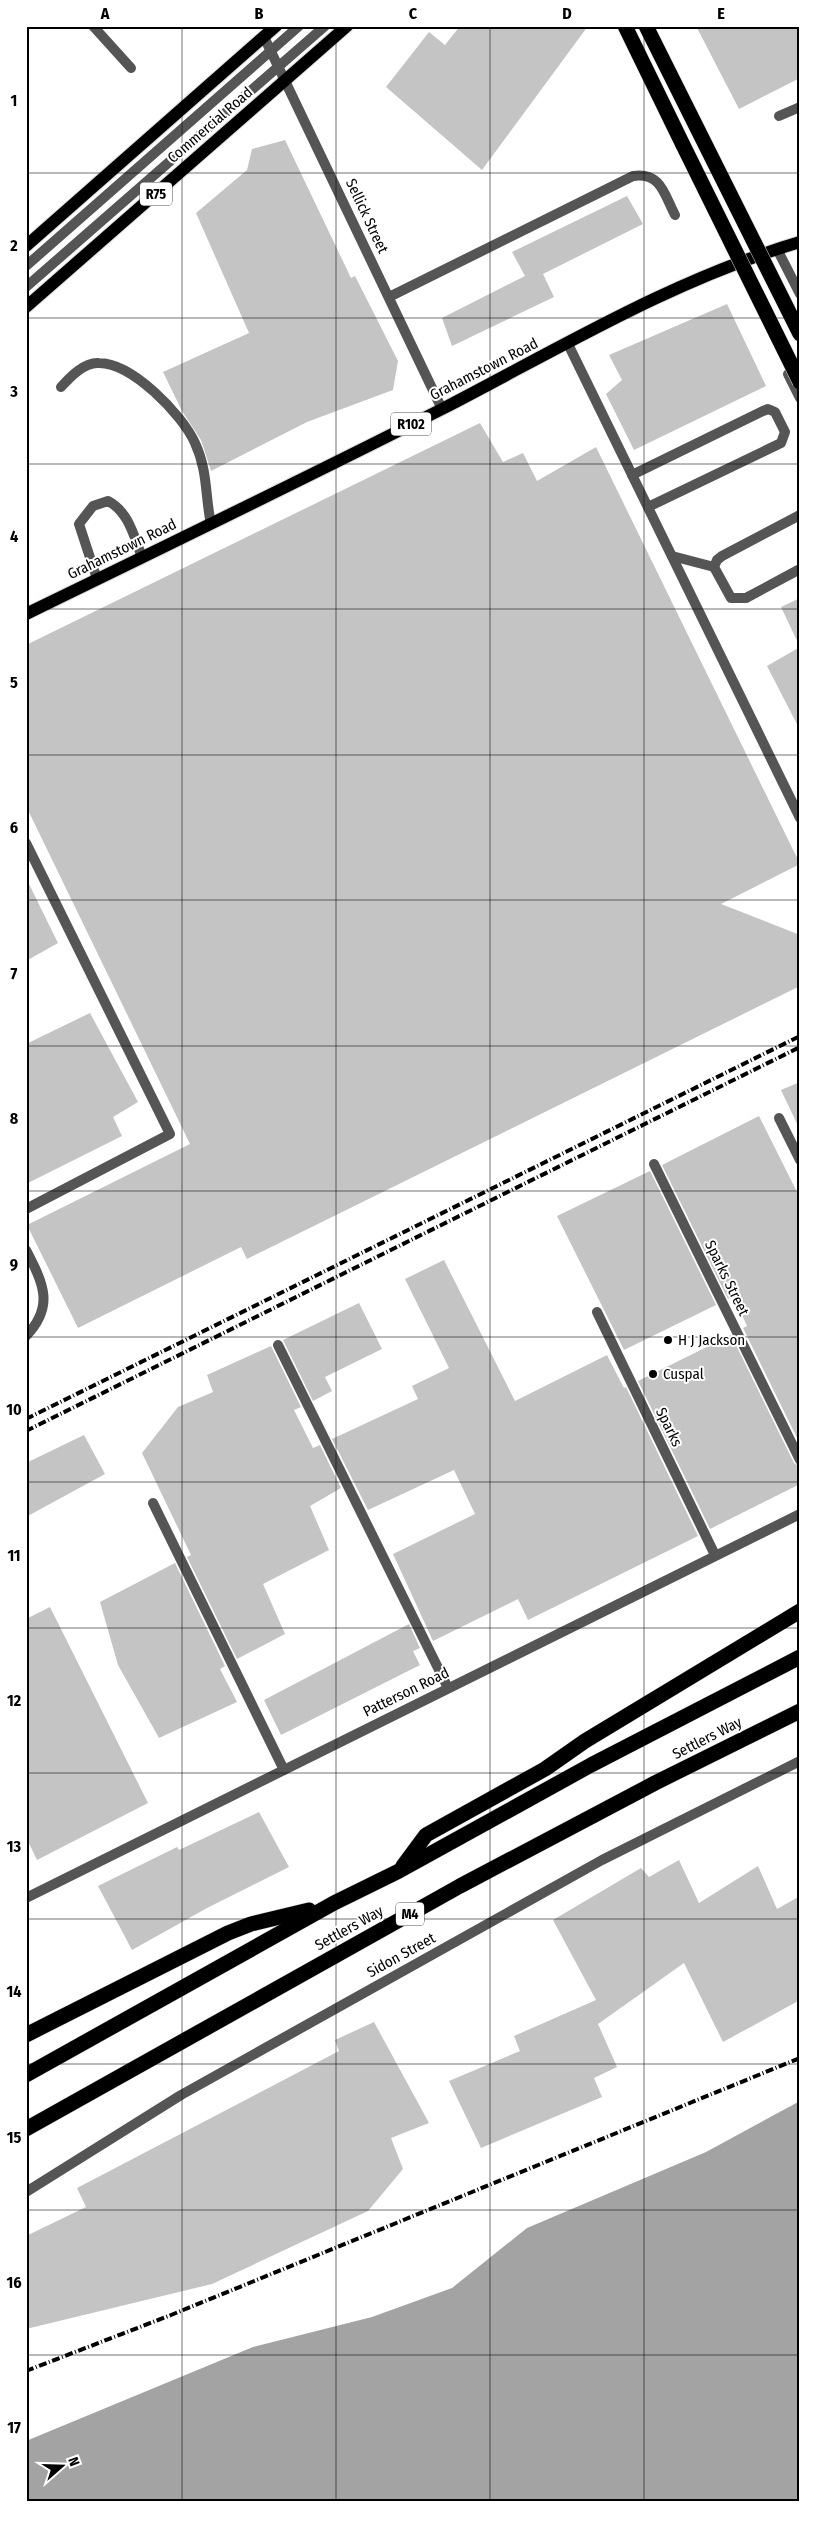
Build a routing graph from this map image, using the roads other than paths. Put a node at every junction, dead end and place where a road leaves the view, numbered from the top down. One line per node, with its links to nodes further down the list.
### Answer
1 (93, 26): 11 (street)
2 (276, 26): 8 (main road, Commercial Road)
3 (299, 26): 9 (street)
4 (325, 26): 10 (street)
5 (347, 26): 12 (main road, Commercial Road / R75)
6 (625, 26): 27 (highway, bridge)
7 (646, 26): 25 (highway, bridge)
8 (264, 37): 9 (street, Sellick Street); 17 (main road, Commercial Road)
9 (271, 51): 10 (street, Sellick Street); 20 (street)
10 (278, 66): 12 (street, Sellick Street); 21 (street)
11 (131, 68)
12 (286, 80): 23 (street, Sellick Street); 24 (main road, Commercial Road / R75)
13 (800, 107): 14 (street)
14 (778, 116)
15 (675, 215): 23 (street)
16 (800, 242): 18 (main road, Grahamstown Road / R102)
17 (26, 246)
18 (777, 249): 19 (main road, Grahamstown Road / R102); 22 (street)
19 (734, 265): 26 (main road, Grahamstown Road / R102); 29 (street)
20 (26, 266)
21 (26, 287)
22 (800, 294)
23 (389, 297): 30 (street, Sellick Street)
24 (26, 307)
25 (800, 334)
26 (568, 344): 30 (main road, Grahamstown Road / R102); 31 (street)
27 (800, 382)
28 (61, 386): 34 (street)
29 (800, 398)
30 (442, 409): 34 (main road, Grahamstown Road / R102)
31 (632, 475): 32 (street); 32 (street)
32 (648, 507): 35 (street)
33 (800, 515): 37 (street)
34 (211, 524): 36 (main road, Grahamstown Road / R102)
35 (672, 556): 37 (street); 41 (street)
36 (142, 557): 39 (main road, Grahamstown Road / R102); 39 (street)
37 (714, 567): 38 (street)
38 (800, 570)
39 (97, 579): 40 (main road, Grahamstown Road / R102)
40 (26, 614)
41 (800, 818)
42 (26, 843): 46 (street)
43 (779, 1118): 44 (street)
44 (800, 1160)
45 (654, 1164): 51 (street, Sparks Street)
46 (26, 1209)
47 (26, 1250): 49 (street)
48 (597, 1312): 54 (street, Sparks)
49 (26, 1336)
50 (278, 1345): 57 (street)
51 (800, 1460)
52 (153, 1503): 60 (street)
53 (800, 1514): 54 (street, Patterson Road)
54 (715, 1555): 57 (street, Patterson Road)
55 (800, 1611): 61 (highway)
56 (800, 1657): 61 (highway, Settlers Way)
57 (448, 1688): 60 (street, Patterson Road)
58 (800, 1711): 66 (highway, Settlers Way / M4)
59 (800, 1761): 67 (street, Sidon Street)
60 (284, 1770): 62 (street, Patterson Road)
61 (399, 1871): 63 (highway, Settlers Way)
62 (26, 1898)
63 (334, 1903): 64 (highway); 65 (highway, Settlers Way)
64 (26, 2036)
65 (26, 2075)
66 (26, 2130)
67 (26, 2192)

